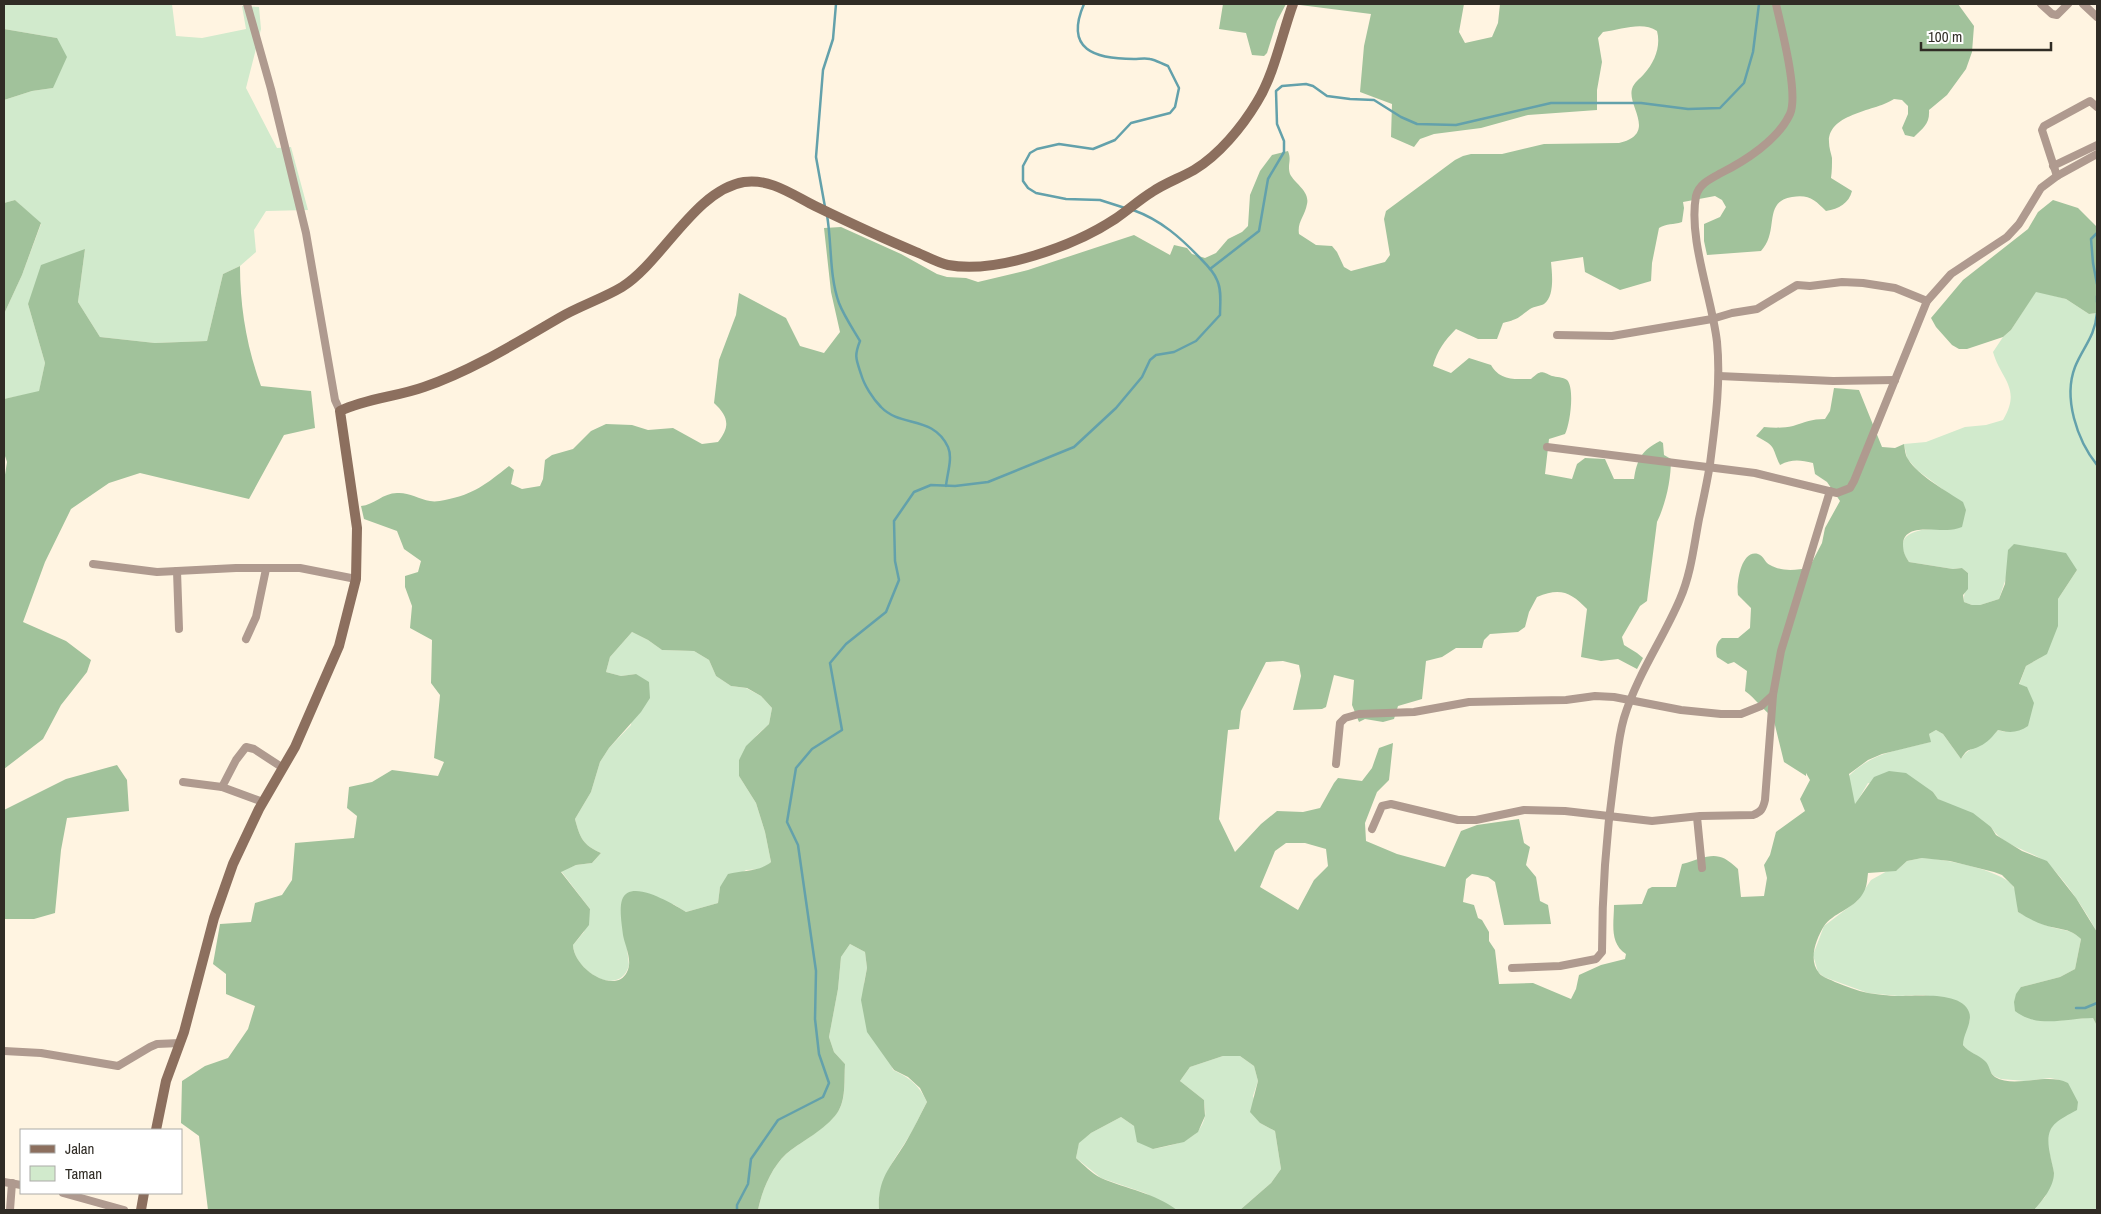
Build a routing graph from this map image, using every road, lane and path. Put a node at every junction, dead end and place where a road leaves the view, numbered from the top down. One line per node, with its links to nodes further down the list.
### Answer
1 (248, 4): 18 (street)
2 (1293, 4): 18 (main road)
3 (1776, 4): 14 (street)
4 (2041, 4): 5 (street)
5 (2068, 4)
6 (2083, 4): 7 (street)
7 (2097, 17)
8 (2097, 107): 11 (street)
9 (2097, 144): 11 (street)
10 (2097, 154): 12 (street)
11 (2053, 166): 12 (street)
12 (2057, 176): 13 (street)
13 (1927, 301): 14 (street); 17 (street)
14 (1712, 319): 15 (street); 16 (street)
15 (1557, 334)
16 (1719, 376): 17 (street); 20 (street)
17 (1895, 380): 21 (street)
18 (340, 411): 25 (main road)
19 (1547, 447): 20 (street)
20 (1709, 467): 21 (street); 29 (street)
21 (1830, 491): 28 (street)
22 (93, 564): 24 (street)
23 (266, 569): 24 (street); 25 (street); 27 (street)
24 (178, 572): 26 (street)
25 (356, 579): 31 (main road)
26 (179, 629)
27 (246, 639)
28 (1773, 695): 29 (street); 36 (street)
29 (1630, 700): 30 (street); 35 (street)
30 (1336, 764)
31 (283, 768): 33 (street); 34 (main road)
32 (183, 782): 33 (street)
33 (222, 787): 34 (street)
34 (263, 802): 40 (main road)
35 (1608, 817): 36 (street); 37 (street); 39 (street)
36 (1697, 817): 38 (street)
37 (1372, 829)
38 (1702, 868)
39 (1512, 968)
40 (180, 1043): 41 (street); 42 (main road)
41 (4, 1051)
42 (156, 1129)
43 (8, 1182): 46 (street)
44 (67, 1194): 47 (street)
45 (144, 1194): 48 (main road)
46 (10, 1210)
47 (124, 1210)
48 (141, 1210)

